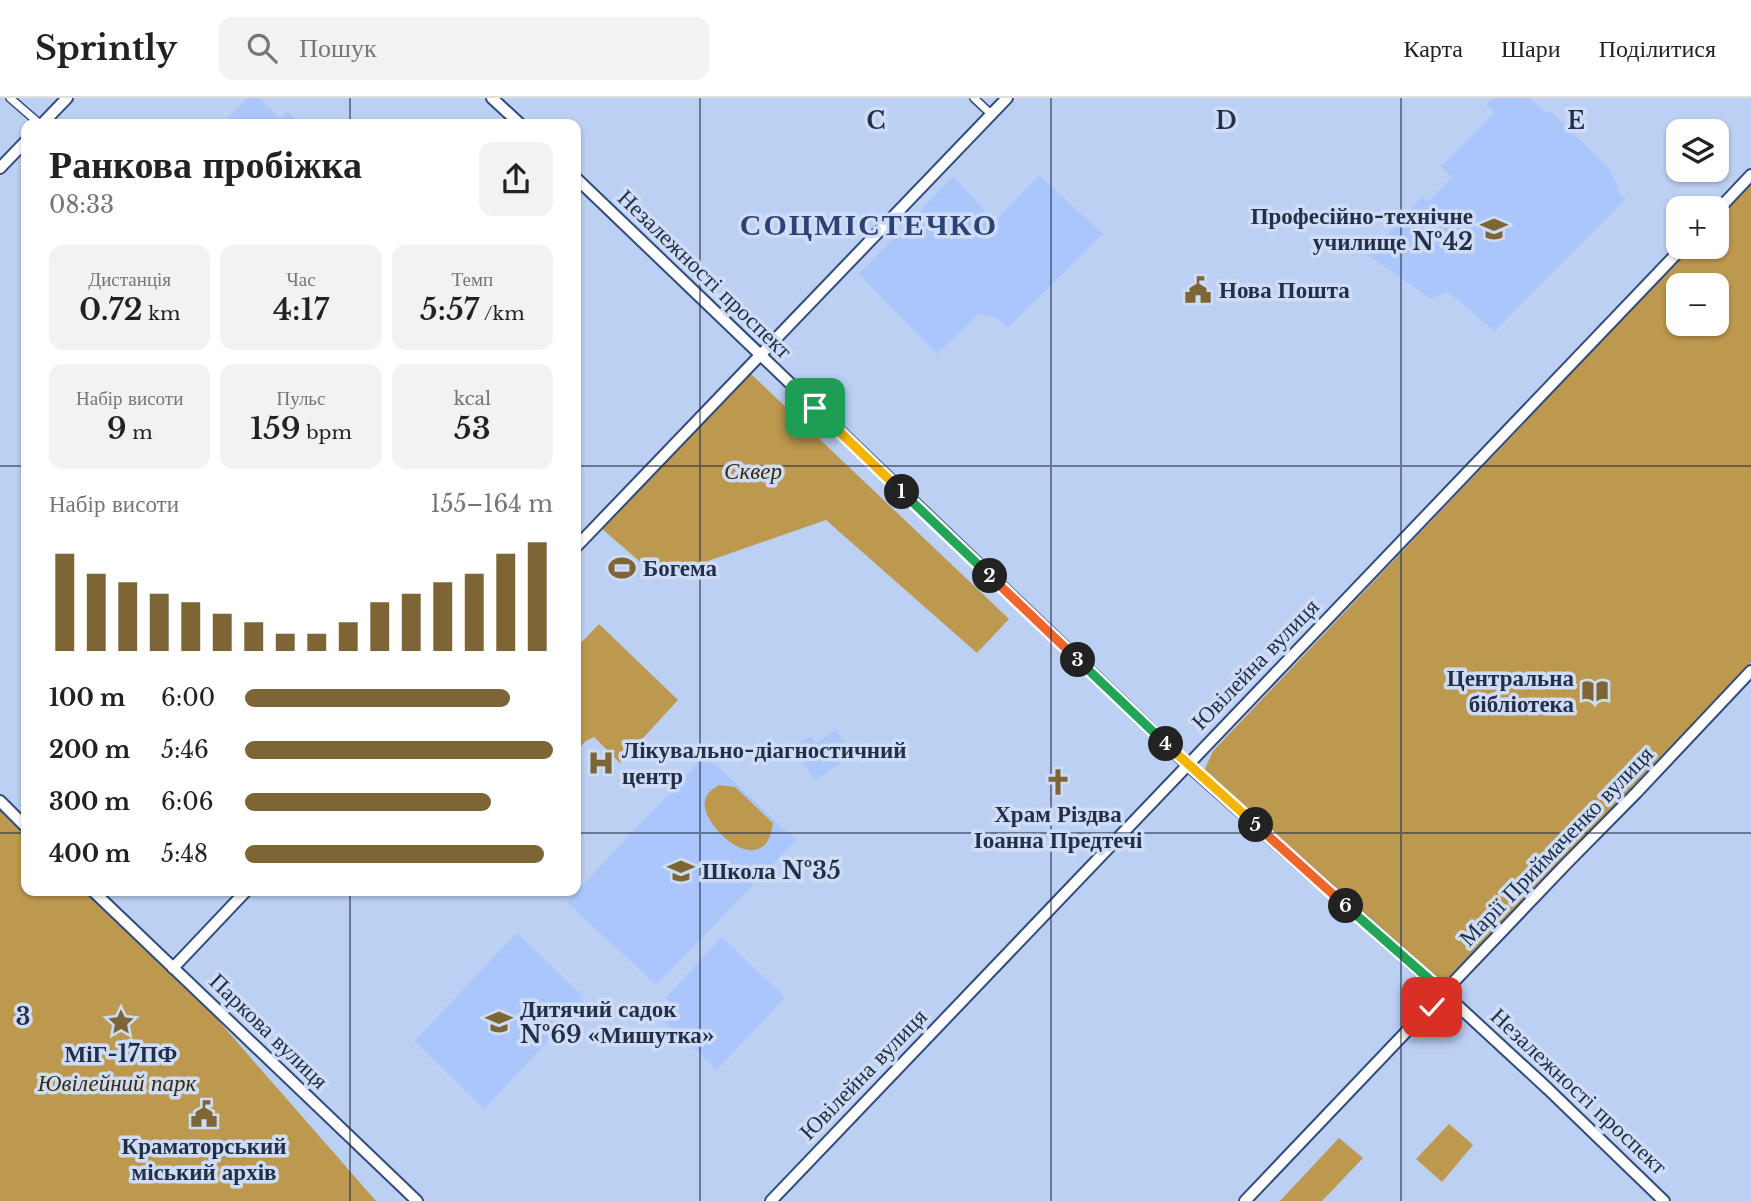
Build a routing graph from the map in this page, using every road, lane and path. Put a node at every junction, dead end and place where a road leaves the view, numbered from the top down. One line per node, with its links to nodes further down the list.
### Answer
1 (10, 98): 7 (street)
2 (67, 98): 8 (street)
3 (492, 98): 9 (street)
4 (974, 98): 6 (street)
5 (1007, 98): 6 (street)
6 (992, 115): 16 (street)
7 (35, 119)
8 (46, 119)
9 (515, 119)
10 (21, 146): 11 (street)
11 (0, 168)
12 (1751, 175): 14 (street)
13 (581, 183): 16 (street, Незалежності проспект)
14 (1729, 198)
15 (1672, 259): 19 (street, Ювілейна вулиця)
16 (760, 356): 17 (street); 19 (street, Незалежності проспект)
17 (581, 542)
18 (1751, 671): 25 (street, Марії Приймаченко вулиця)
19 (1188, 765): 25 (street, Незалежності проспект); 27 (street, Ювілейна вулиця)
20 (0, 801): 21 (street)
21 (21, 822)
22 (98, 896): 24 (street, Паркова вулиця)
23 (241, 896): 24 (street)
24 (173, 968): 26 (street, Паркова вулиця)
25 (1444, 994): 28 (street, Марії Приймаченко вулиця); 29 (street, Незалежності проспект)
26 (417, 1201)
27 (771, 1201)
28 (1245, 1201)
29 (1664, 1201)

